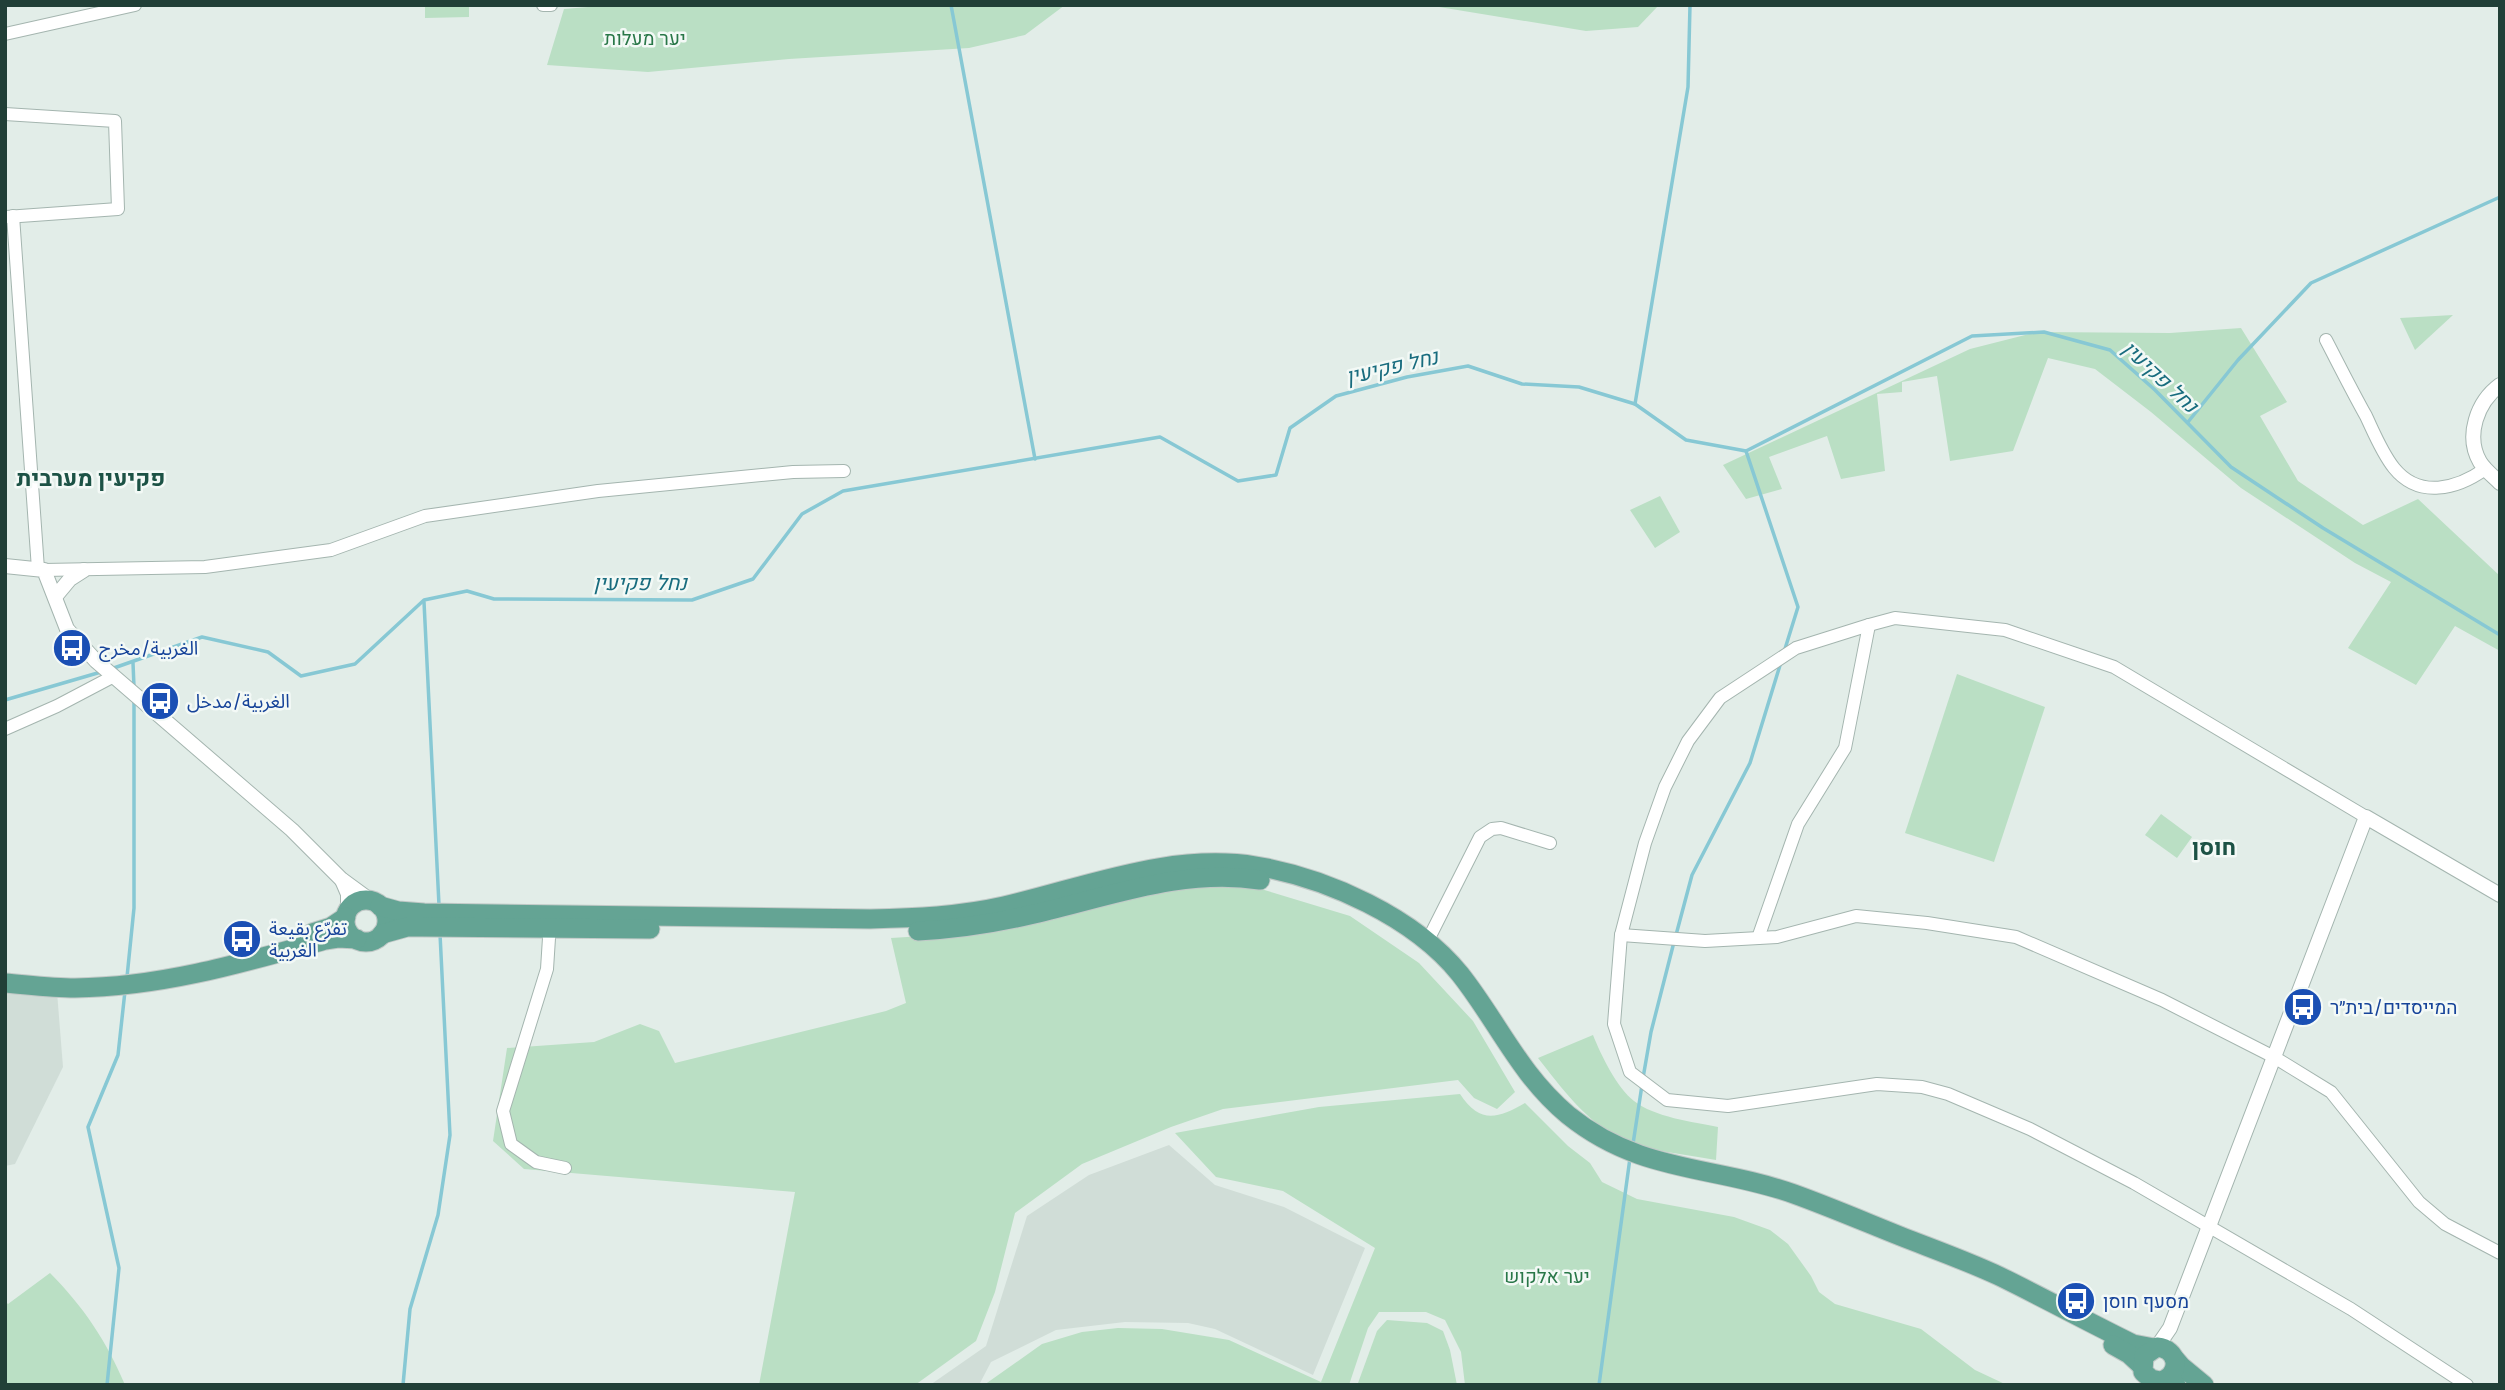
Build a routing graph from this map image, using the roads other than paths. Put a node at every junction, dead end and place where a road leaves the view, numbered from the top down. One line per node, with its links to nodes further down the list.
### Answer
1 (135, 5): 4 (street)
2 (543, 5): 3 (street)
3 (551, 5)
4 (5, 34)
5 (5, 114): 6 (street)
6 (9, 217): 13 (street)
7 (2326, 340): 9 (street)
8 (2500, 385): 9 (street)
9 (2485, 469): 11 (street)
10 (844, 471): 14 (street)
11 (2500, 482)
12 (11, 566): 13 (street); 15 (street)
13 (41, 570): 14 (street); 15 (street)
14 (84, 570): 15 (street)
15 (54, 597): 17 (street)
16 (1869, 625): 19 (street); 28 (street); 29 (street)
17 (114, 676): 18 (street); 21 (street)
18 (5, 729)
19 (2366, 817): 22 (street); 34 (street)
20 (1550, 843): 31 (street)
21 (341, 879): 23 (street); 24 (street)
22 (2500, 895)
23 (375, 903): 24 (main road); 25 (main road); 27 (main road)
24 (347, 914): 30 (main road); 33 (main road)
25 (529, 914): 26 (street); 31 (main road)
26 (549, 928): 27 (main road); 35 (street); 39 (main road)
27 (382, 934): 30 (main road)
28 (1622, 935): 29 (street); 36 (street)
29 (1758, 938): 34 (street)
30 (357, 939): 33 (main road)
31 (1427, 942): 38 (main road)
32 (5, 983): 33 (main road)
33 (93, 987)
34 (2274, 1057): 36 (street); 37 (street)
35 (565, 1168)
36 (2209, 1227): 38 (street); 42 (street)
37 (2500, 1253)
38 (2165, 1352): 39 (main road); 40 (main road); 41 (main road)
39 (2142, 1366): 40 (main road)
40 (2169, 1383)
41 (2204, 1385)
42 (2467, 1385)

